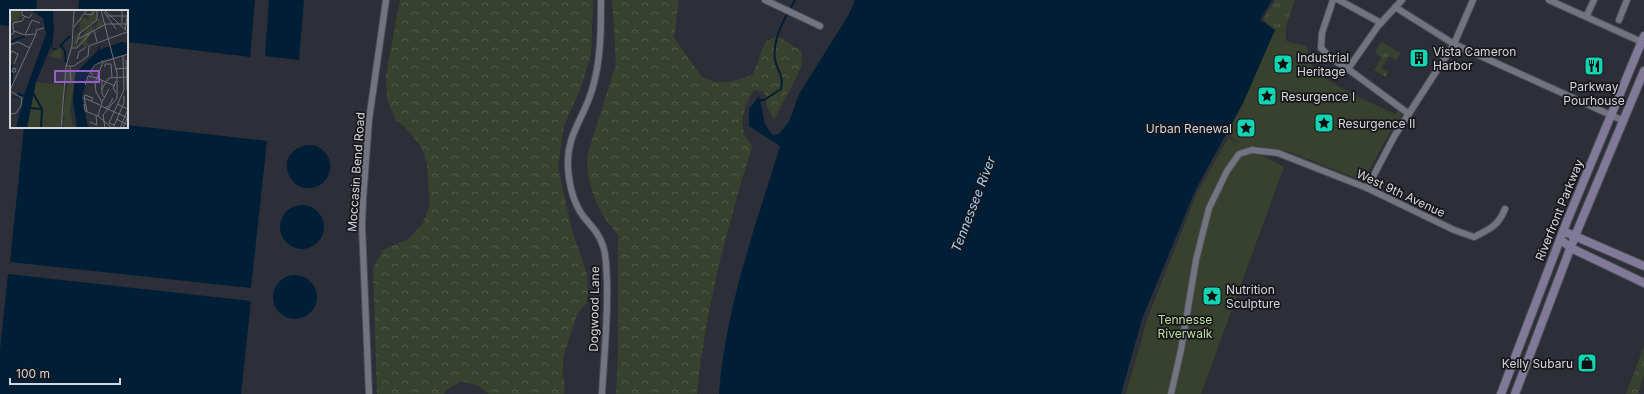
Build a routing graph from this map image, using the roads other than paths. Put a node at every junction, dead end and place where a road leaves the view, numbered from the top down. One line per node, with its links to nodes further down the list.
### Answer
1 (386, 0): 30 (street, Moccasin Bend Road)
2 (601, 0): 31 (street, Dogwood Lane)
3 (765, 0): 15 (street)
4 (1332, 0): 18 (street)
5 (1339, 0): 14 (street)
6 (1402, 0): 11 (street)
7 (1473, 0): 17 (street)
8 (1549, 0): 12 (street)
9 (1594, 0): 12 (street)
10 (1627, 0): 13 (street)
11 (1395, 7): 14 (street); 17 (street)
12 (1586, 17): 16 (street)
13 (1620, 20)
14 (1381, 23): 18 (street)
15 (820, 26)
16 (1643, 40): 21 (main road, Riverfront Parkway)
17 (1454, 44): 20 (street); 21 (street)
18 (1348, 69): 20 (street)
19 (1644, 72): 22 (main road, Riverfront Parkway)
20 (1409, 114): 23 (street)
21 (1611, 115): 22 (street); 25 (main road, Riverfront Parkway)
22 (1624, 121): 26 (main road, Riverfront Parkway)
23 (1367, 188): 24 (street, West 9th Avenue); 32 (street, West 9th Avenue)
24 (1505, 209)
25 (1561, 235): 26 (main road); 27 (main road); 33 (main road, Riverfront Parkway)
26 (1575, 236): 27 (main road, Riverfront Parkway); 28 (main road)
27 (1570, 248): 29 (main road); 34 (main road, Riverfront Parkway)
28 (1644, 266)
29 (1644, 283)
30 (369, 394)
31 (602, 394)
32 (1171, 394)
33 (1500, 394)
34 (1515, 394)

